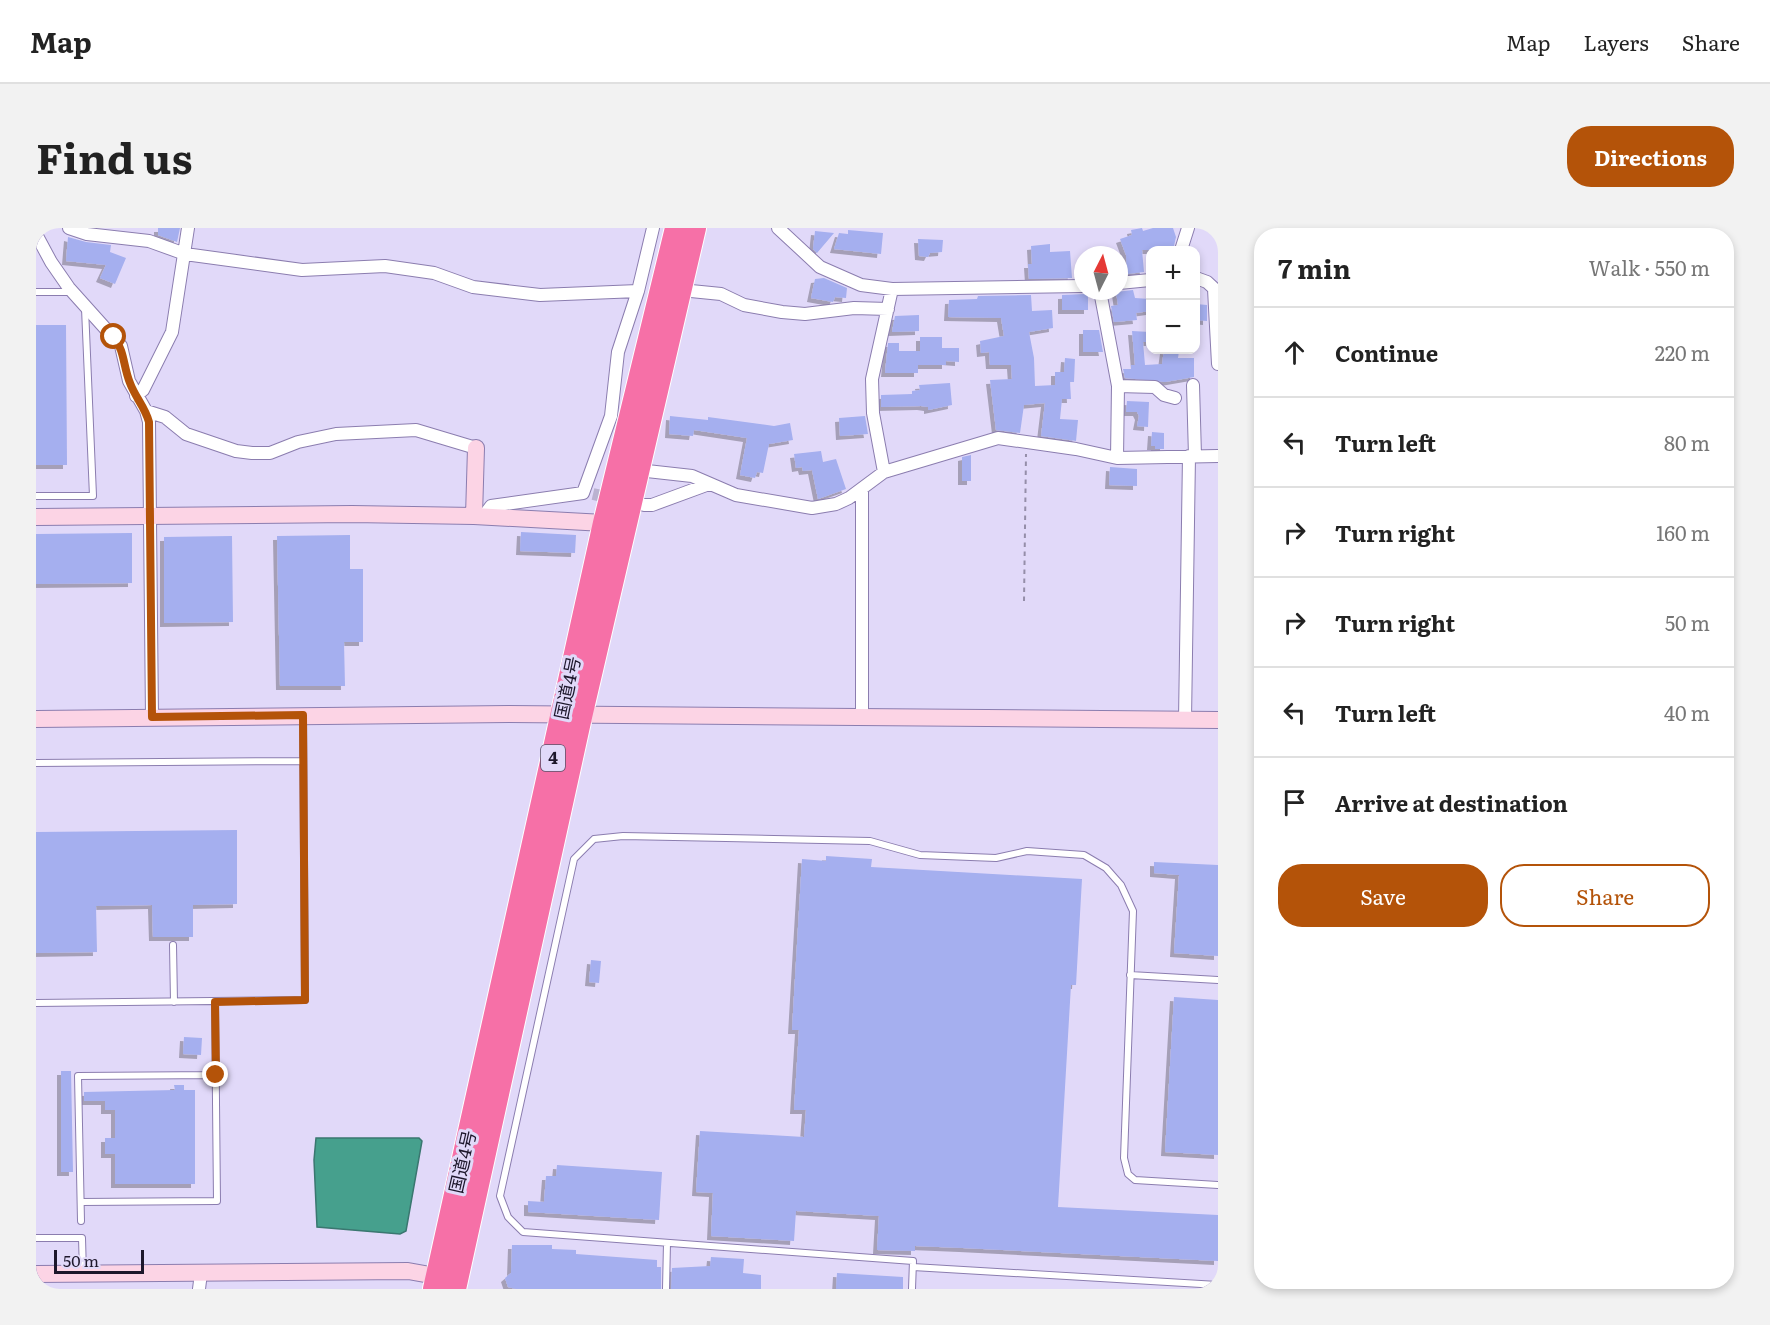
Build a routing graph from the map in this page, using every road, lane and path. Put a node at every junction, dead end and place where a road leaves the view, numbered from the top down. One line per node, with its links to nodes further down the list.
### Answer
1 (69, 228): 10 (street)
2 (188, 228): 10 (street)
3 (653, 228): 18 (street)
4 (676, 228): 44 (highway, 国道4号 / 4)
5 (695, 228): 16 (highway, 国道4号 / 4)
6 (778, 228): 15 (street)
7 (1188, 228): 9 (street)
8 (36, 234): 20 (street)
9 (1182, 246)
10 (185, 254): 18 (street); 27 (street)
11 (1200, 279): 17 (street)
12 (1146, 280): 13 (street)
13 (1128, 282)
14 (1074, 286): 15 (street)
15 (892, 289): 23 (street)
16 (681, 290): 23 (street); 35 (highway, 国道4号 / 4)
17 (1216, 290): 24 (street)
18 (638, 291): 42 (street)
19 (36, 292): 20 (lane)
20 (73, 292): 22 (street)
21 (1102, 300): 26 (street)
22 (85, 305): 27 (street); 39 (lane)
23 (888, 309): 36 (street)
24 (1218, 364)
25 (1193, 385): 32 (street)
26 (1118, 386): 28 (street); 34 (street)
27 (136, 396): 29 (street)
28 (1175, 398)
29 (146, 411): 31 (street); 41 (street)
30 (1027, 442): 34 (street); 36 (street); 45 (path)
31 (476, 448): 42 (street)
32 (1192, 456): 33 (street); 34 (street); 51 (street)
33 (1218, 456)
34 (1117, 458)
35 (638, 470): 37 (street); 47 (highway, 国道4号 / 4)
36 (884, 472): 38 (street)
37 (709, 484): 38 (street); 40 (street)
38 (862, 490): 50 (street)
39 (36, 496)
40 (644, 505)
41 (151, 516): 42 (street); 43 (street); 48 (street)
42 (479, 516): 44 (street)
43 (36, 517)
44 (604, 523): 47 (highway, 国道4号 / 4)
45 (1024, 602)
46 (303, 715): 47 (street); 48 (street); 53 (lane)
47 (572, 716): 50 (street); 71 (highway, 国道4号 / 4)
48 (152, 717): 49 (street)
49 (36, 718)
50 (862, 718): 51 (street)
51 (1185, 720): 52 (street)
52 (1218, 720)
53 (303, 761): 54 (lane); 59 (lane)
54 (36, 763)
55 (173, 945): 58 (lane)
56 (1130, 975): 57 (lane); 62 (lane); 66 (lane)
57 (1218, 980)
58 (174, 1002): 59 (lane); 60 (lane)
59 (215, 1002): 61 (lane)
60 (36, 1003)
61 (216, 1075): 63 (lane); 63 (lane)
62 (1218, 1185)
63 (81, 1202): 64 (lane)
64 (81, 1221)
65 (36, 1238): 69 (lane)
66 (667, 1243): 67 (lane); 73 (lane)
67 (913, 1267): 72 (lane); 74 (lane)
68 (36, 1274): 69 (street)
69 (83, 1274): 70 (street)
70 (200, 1281): 71 (street)
71 (449, 1284)
72 (1218, 1285)
73 (666, 1289)
74 (912, 1289)

